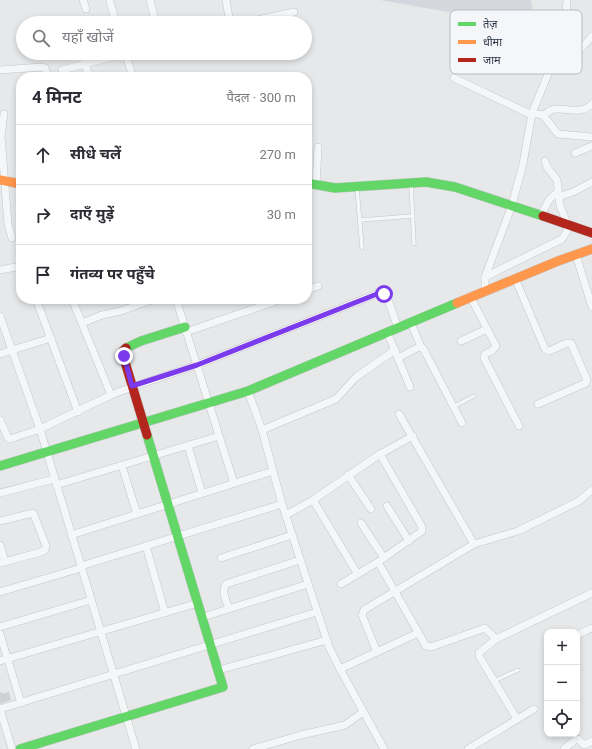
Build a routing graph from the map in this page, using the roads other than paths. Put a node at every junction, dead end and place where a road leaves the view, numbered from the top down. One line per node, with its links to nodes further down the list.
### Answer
1 (83, 0): 6 (street)
2 (150, 0): 10 (street)
3 (226, 0): 11 (street)
4 (567, 0): 7 (street)
5 (110, 2): 9 (street)
6 (86, 9)
7 (567, 10)
8 (294, 12): 12 (street)
9 (114, 16)
10 (154, 16)
11 (229, 16)
12 (275, 16)
13 (592, 36): 14 (street)
14 (582, 46)
15 (84, 60): 18 (street)
16 (100, 60): 18 (street)
17 (127, 60): 23 (street)
18 (85, 64): 20 (street); 22 (street)
19 (0, 70): 21 (street)
20 (62, 70)
21 (47, 72)
22 (87, 72)
23 (131, 72)
24 (549, 74): 27 (street)
25 (454, 78): 27 (street)
26 (592, 104): 29 (street)
27 (533, 112): 29 (street); 43 (street)
28 (4, 114): 36 (street)
29 (544, 115): 30 (street)
30 (592, 136)
31 (592, 146): 33 (street)
32 (318, 147): 35 (street)
33 (575, 153)
34 (546, 161): 42 (street)
35 (312, 179)
36 (2, 181): 38 (street); 49 (street)
37 (592, 182): 42 (street)
38 (16, 183)
39 (411, 183): 41 (street); 43 (street); 45 (lane)
40 (312, 184): 41 (street)
41 (357, 187): 46 (lane)
42 (558, 194): 44 (street); 47 (street)
43 (512, 205): 44 (street); 56 (street)
44 (541, 215): 47 (street)
45 (413, 216): 46 (lane); 50 (lane)
46 (360, 220): 51 (lane)
47 (568, 225): 48 (street); 56 (street)
48 (592, 233)
49 (12, 238)
50 (414, 244)
51 (362, 248)
52 (592, 249): 53 (street)
53 (576, 255): 57 (street); 67 (street)
54 (16, 267): 55 (street)
55 (0, 270)
56 (485, 277): 60 (street)
57 (515, 278): 60 (street); 89 (street)
58 (318, 286): 59 (street)
59 (312, 288)
60 (485, 290): 61 (street)
61 (470, 296): 70 (street); 72 (street)
62 (38, 304): 75 (street)
63 (74, 304): 69 (street)
64 (140, 304): 69 (street)
65 (177, 304): 73 (street)
66 (266, 304): 73 (street)
67 (592, 307)
68 (0, 316): 78 (street)
69 (82, 323): 86 (street)
70 (411, 324): 71 (street); 77 (street)
71 (398, 328): 74 (street); 82 (street)
72 (487, 329): 76 (street); 96 (street)
73 (185, 330): 82 (street); 83 (street)
74 (387, 332): 79 (street); 85 (street)
75 (50, 338): 78 (street); 91 (street)
76 (461, 341)
77 (421, 347): 81 (street); 90 (street)
78 (12, 350): 80 (street); 97 (street)
79 (395, 350): 81 (street); 98 (street)
80 (0, 354)
81 (398, 358): 84 (street)
82 (197, 365): 83 (street); 88 (street)
83 (132, 386): 86 (street); 94 (street)
84 (410, 387)
85 (248, 391): 88 (street); 98 (street)
86 (111, 395): 91 (street)
87 (474, 396): 90 (lane)
88 (209, 404): 94 (street); 99 (street)
89 (538, 404)
90 (453, 407): 95 (street)
91 (78, 412): 97 (street)
92 (399, 414): 100 (street)
93 (0, 420): 97 (street)
94 (143, 423): 102 (street); 104 (street)
95 (462, 423)
96 (520, 426)
97 (40, 429): 102 (street)
98 (262, 430): 107 (street)
99 (219, 436): 101 (street); 110 (street)
100 (413, 436): 103 (street); 127 (street)
101 (188, 446): 104 (street); 113 (street)
102 (46, 453): 105 (street); 109 (street)
103 (380, 454): 108 (street); 126 (street)
104 (153, 456): 106 (street); 115 (street)
105 (0, 466)
106 (122, 466): 109 (street); 119 (street)
107 (272, 471): 110 (street); 116 (street)
108 (348, 475): 114 (street); 118 (street)
109 (55, 482): 112 (street); 123 (street)
110 (234, 483): 113 (street)
111 (592, 490): 127 (street)
112 (0, 493)
113 (202, 493): 115 (street)
114 (313, 500): 120 (street); 135 (street)
115 (168, 504): 119 (street); 125 (street)
116 (282, 504): 120 (street); 125 (street)
117 (387, 506): 126 (street)
118 (371, 509)
119 (137, 514): 123 (street)
120 (286, 515): 124 (street)
121 (0, 521): 133 (street)
122 (360, 523): 132 (street)
123 (71, 535): 134 (street)
124 (292, 535): 130 (street); 131 (street)
125 (178, 536): 129 (street); 142 (street)
126 (409, 541): 132 (street)
127 (474, 544): 138 (street)
128 (0, 545): 133 (street)
129 (146, 546): 134 (street); 145 (street)
130 (221, 558)
131 (300, 560): 136 (street); 143 (street)
132 (381, 560): 135 (street); 138 (street)
133 (2, 562)
134 (81, 567): 139 (street); 141 (street)
135 (357, 573): 137 (street)
136 (308, 584): 143 (street); 144 (street)
137 (341, 584)
138 (395, 591): 150 (street); 156 (street)
139 (0, 592)
140 (592, 592): 153 (street)
141 (91, 600): 147 (street); 149 (street)
142 (198, 603): 145 (street); 146 (street)
143 (229, 608): 146 (street)
144 (317, 612): 154 (street); 155 (street)
145 (165, 613): 149 (street)
146 (203, 617): 155 (street)
147 (0, 627)
148 (592, 628): 152 (street)
149 (101, 632): 157 (street); 161 (street)
150 (418, 633): 153 (street); 156 (street)
151 (0, 634): 157 (street)
152 (580, 634)
153 (496, 639): 162 (street)
154 (327, 640): 158 (street); 159 (street)
155 (211, 645): 159 (street); 161 (street)
156 (377, 652): 158 (street)
157 (4, 660): 163 (street)
158 (340, 669): 165 (street)
159 (219, 670): 166 (street)
160 (518, 670): 162 (lane)
161 (114, 674): 163 (street); 166 (street)
162 (494, 681): 167 (street)
163 (21, 703): 169 (street)
164 (534, 709): 167 (street)
165 (364, 712): 172 (street); 173 (street)
166 (126, 717): 170 (street); 171 (street)
167 (517, 719): 174 (street)
168 (592, 741): 175 (street)
169 (12, 749)
170 (20, 749)
171 (136, 749)
172 (253, 749)
173 (384, 749)
174 (468, 749)
175 (564, 749)

